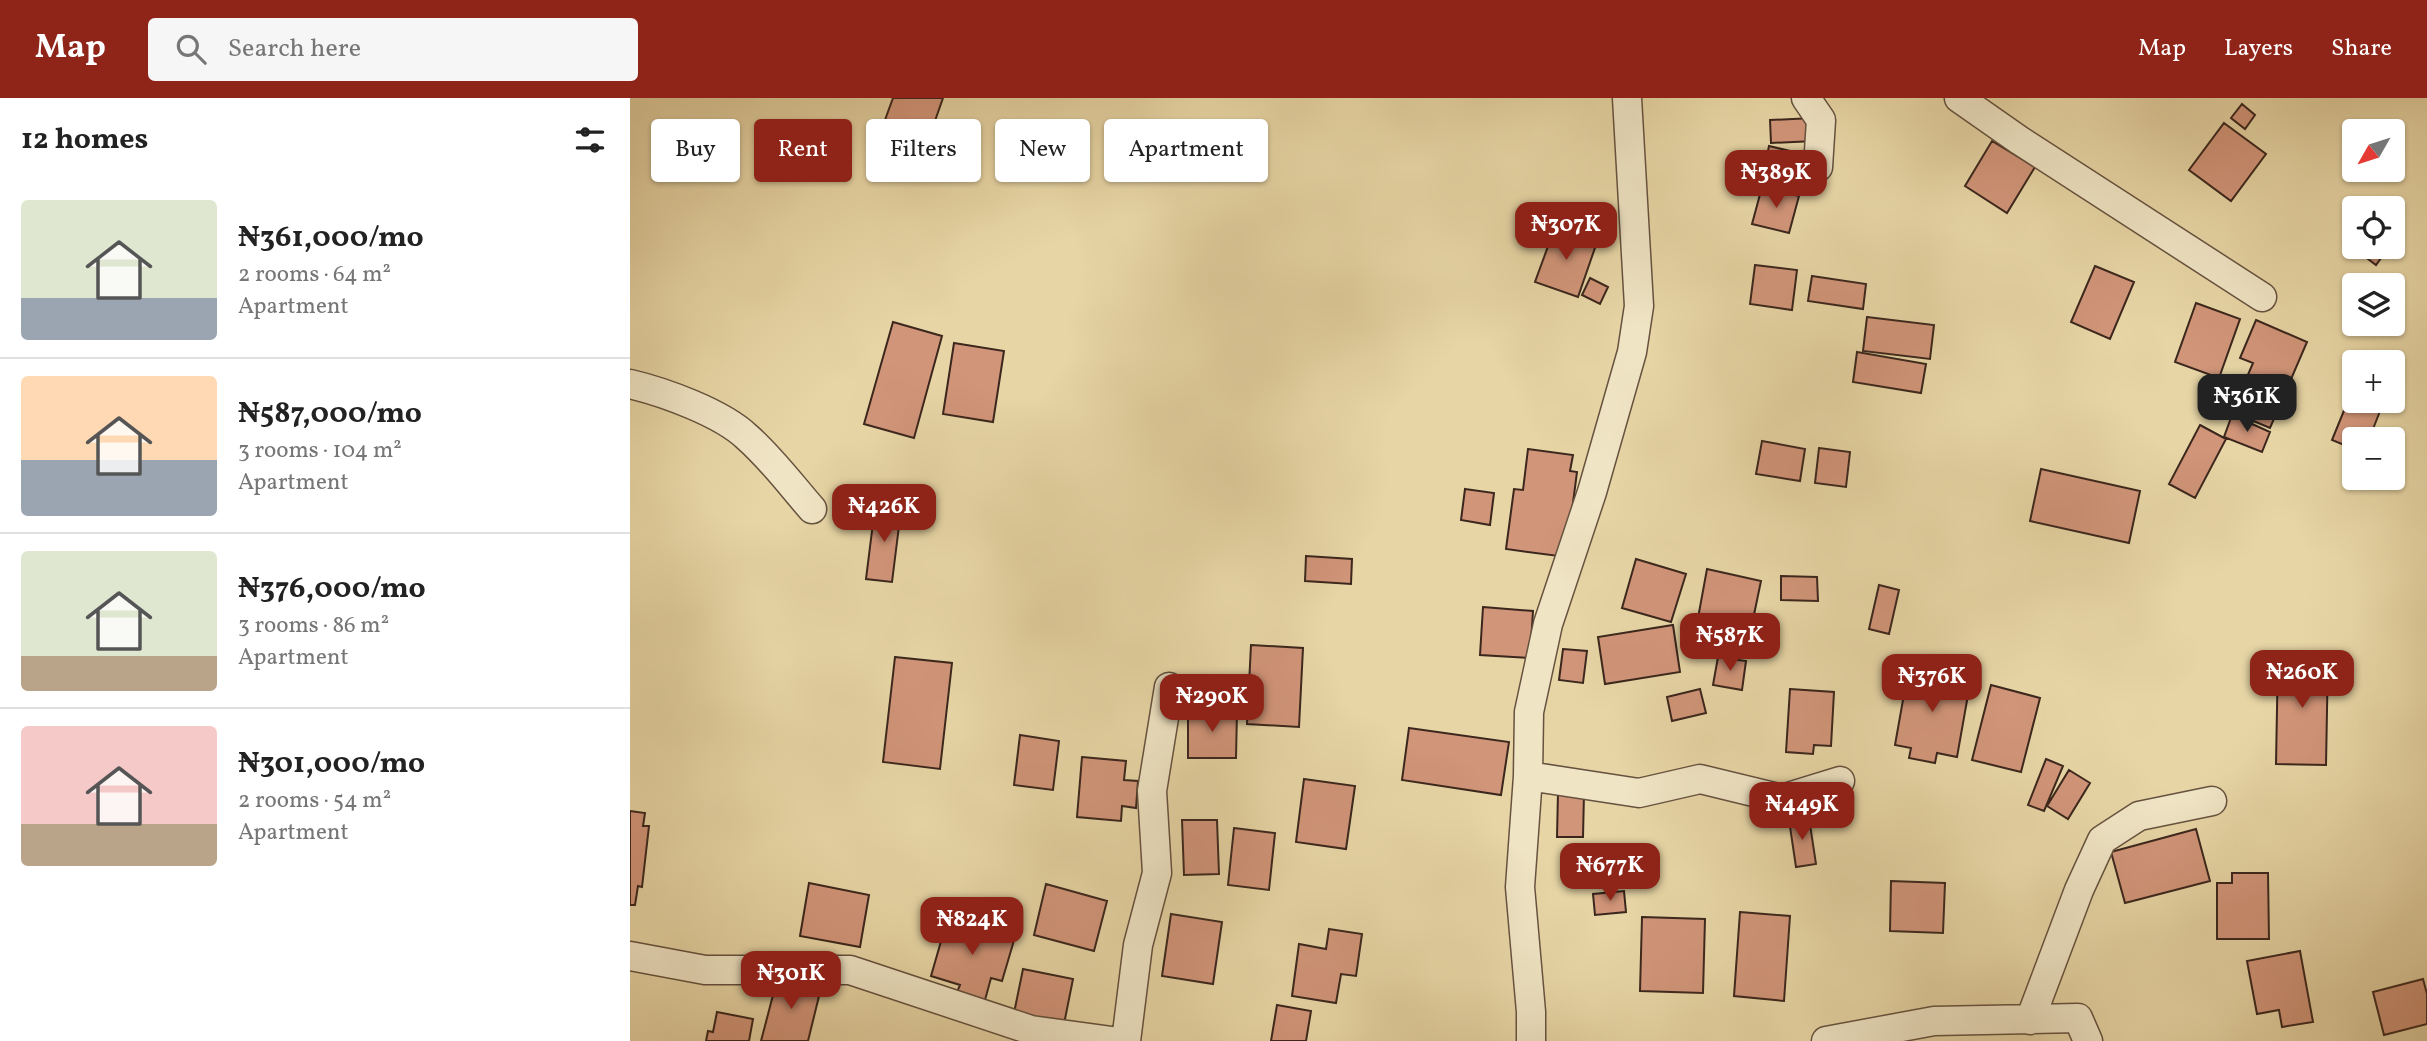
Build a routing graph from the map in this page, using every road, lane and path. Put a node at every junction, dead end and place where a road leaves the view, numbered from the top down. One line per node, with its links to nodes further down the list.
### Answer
1 (1627, 98): 9 (street)
2 (1806, 98): 4 (street)
3 (1959, 98): 5 (street)
4 (1818, 167)
5 (2262, 297)
6 (630, 384): 7 (street)
7 (812, 509)
8 (1169, 687): 15 (street)
9 (1528, 776): 10 (street); 16 (street)
10 (1840, 781)
11 (2212, 801): 13 (street)
12 (630, 956): 14 (street)
13 (2031, 1020): 17 (street); 18 (street)
14 (1112, 1041)
15 (1126, 1041)
16 (1532, 1041)
17 (1826, 1041)
18 (2088, 1041)

